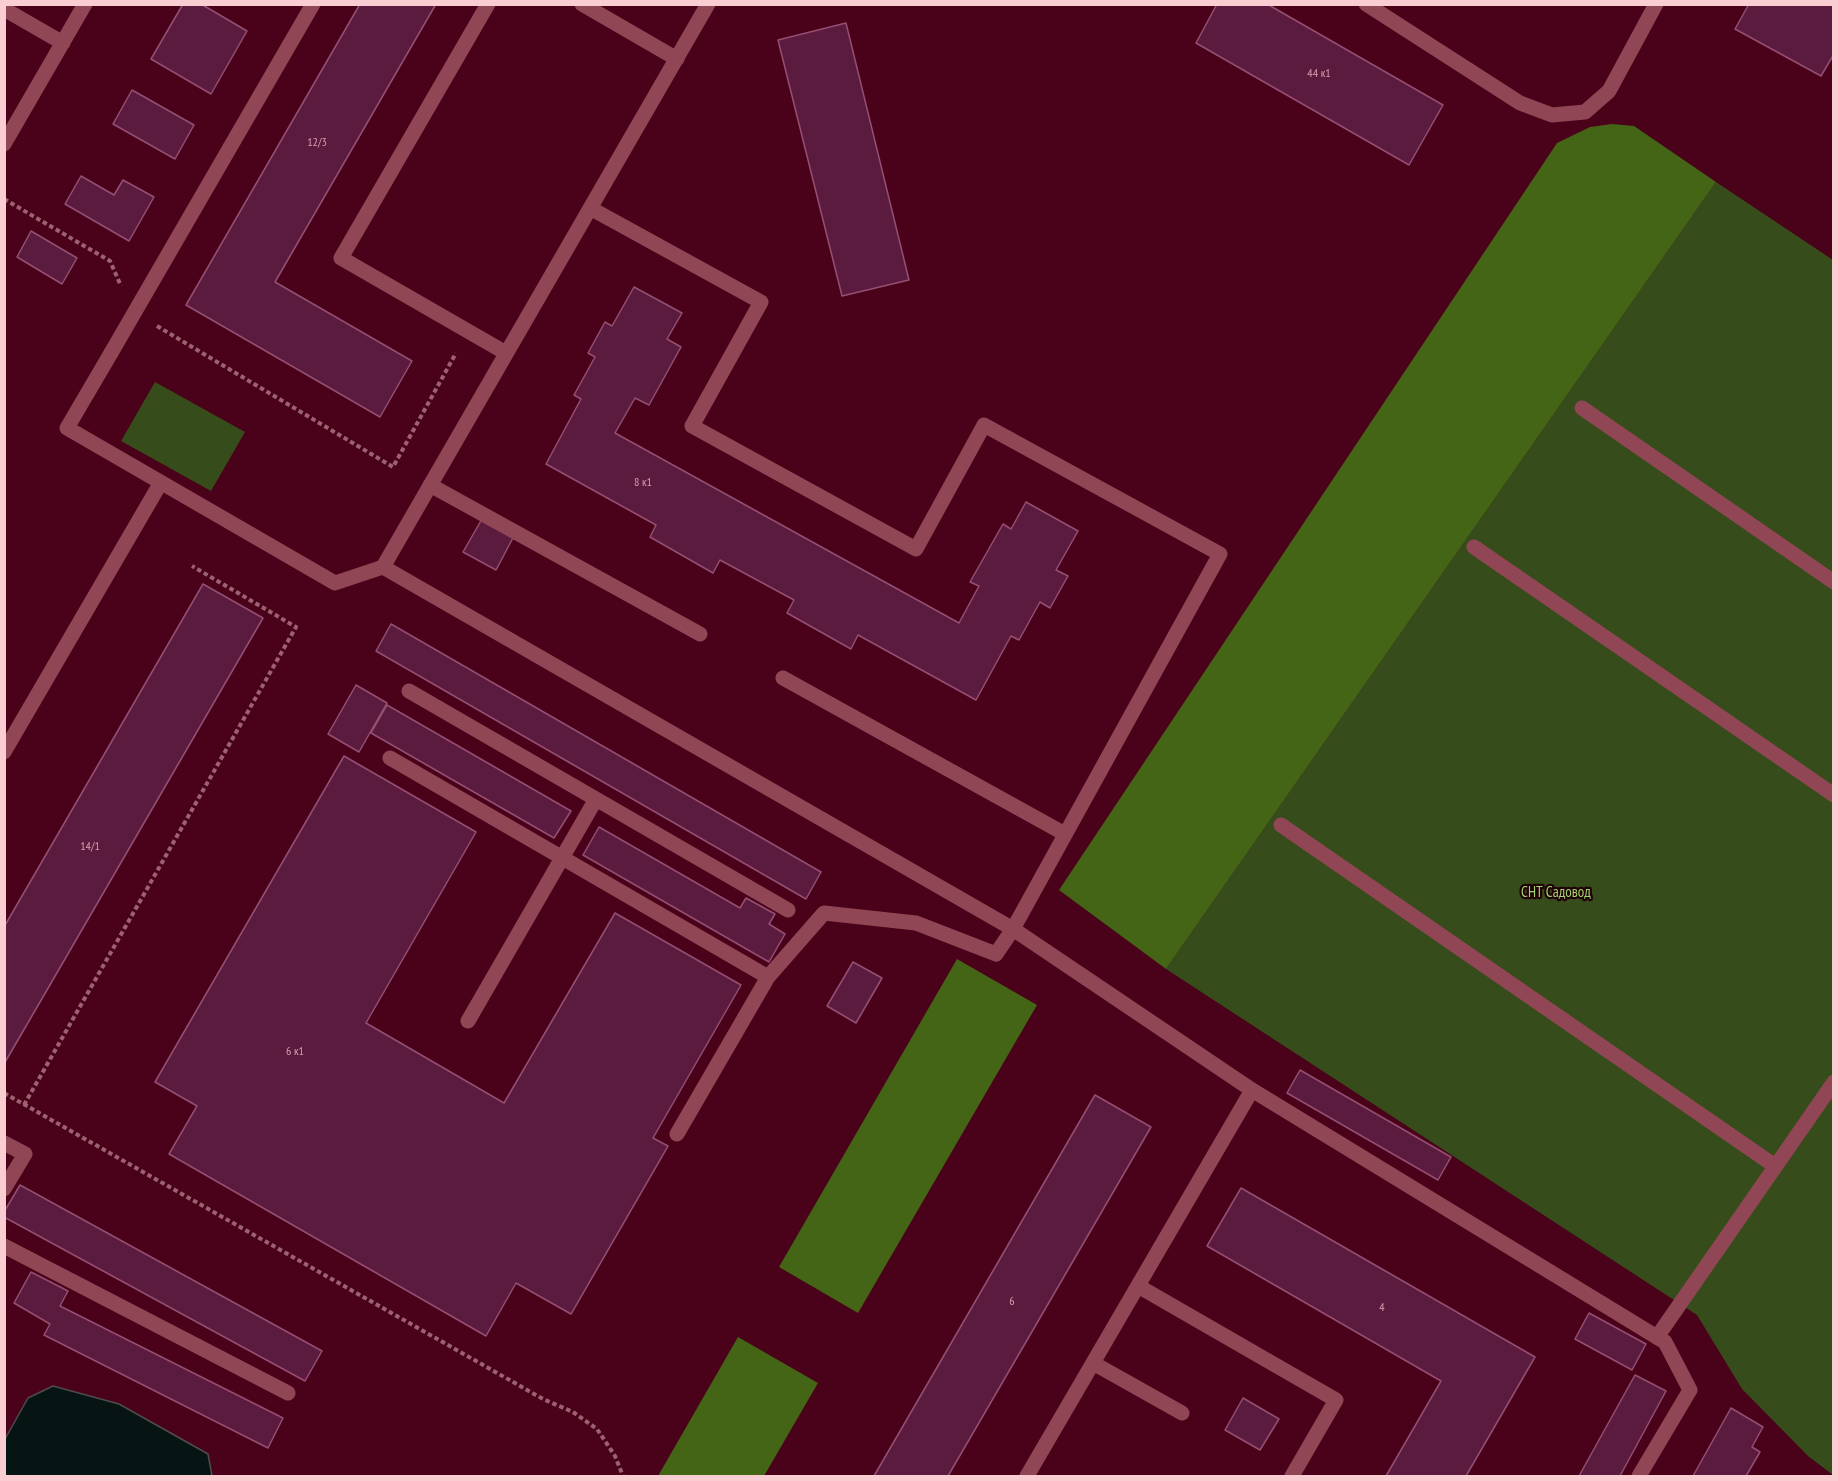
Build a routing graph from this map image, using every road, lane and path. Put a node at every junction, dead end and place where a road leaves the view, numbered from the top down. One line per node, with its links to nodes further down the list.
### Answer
1 (85, 4): 9 (street)
2 (313, 4): 14 (street)
3 (488, 4): 15 (street)
4 (582, 4): 10 (street)
5 (708, 4): 10 (street)
6 (1366, 4): 7 (street)
7 (1656, 4)
8 (4, 9): 9 (street)
9 (63, 43): 11 (street)
10 (677, 59): 13 (street)
11 (4, 144)
12 (4, 199): 14 (path)
13 (590, 208): 16 (street); 32 (street)
14 (135, 312): 15 (path); 18 (street)
15 (468, 331): 16 (street)
16 (506, 353): 19 (street)
17 (1582, 408): 23 (street)
18 (160, 484): 22 (street); 27 (street)
19 (430, 485): 22 (street); 24 (street)
20 (1474, 547): 29 (street)
21 (192, 566): 41 (path)
22 (383, 567): 35 (street)
23 (1833, 582)
24 (700, 634)
25 (783, 678): 32 (street)
26 (409, 691): 30 (street)
27 (4, 752)
28 (390, 758): 33 (street)
29 (1833, 795)
30 (596, 799): 33 (street); 34 (street)
31 (1281, 825): 44 (street)
32 (1065, 834): 35 (street)
33 (562, 858): 36 (street); 37 (street)
34 (788, 910)
35 (1013, 929): 36 (street); 39 (street)
36 (768, 976): 42 (street)
37 (468, 1021)
38 (1833, 1082): 44 (street)
39 (1252, 1090): 47 (street); 48 (street)
40 (4, 1093): 41 (path)
41 (24, 1105): 52 (path)
42 (677, 1134)
43 (4, 1143): 45 (street)
44 (1775, 1167): 48 (street)
45 (4, 1189)
46 (4, 1246): 50 (street)
47 (1138, 1286): 49 (street); 54 (street)
48 (1657, 1337): 55 (street)
49 (1093, 1363): 51 (street); 53 (street)
50 (288, 1393)
51 (1182, 1413)
52 (623, 1476)
53 (1027, 1476)
54 (1292, 1476)
55 (1640, 1476)

